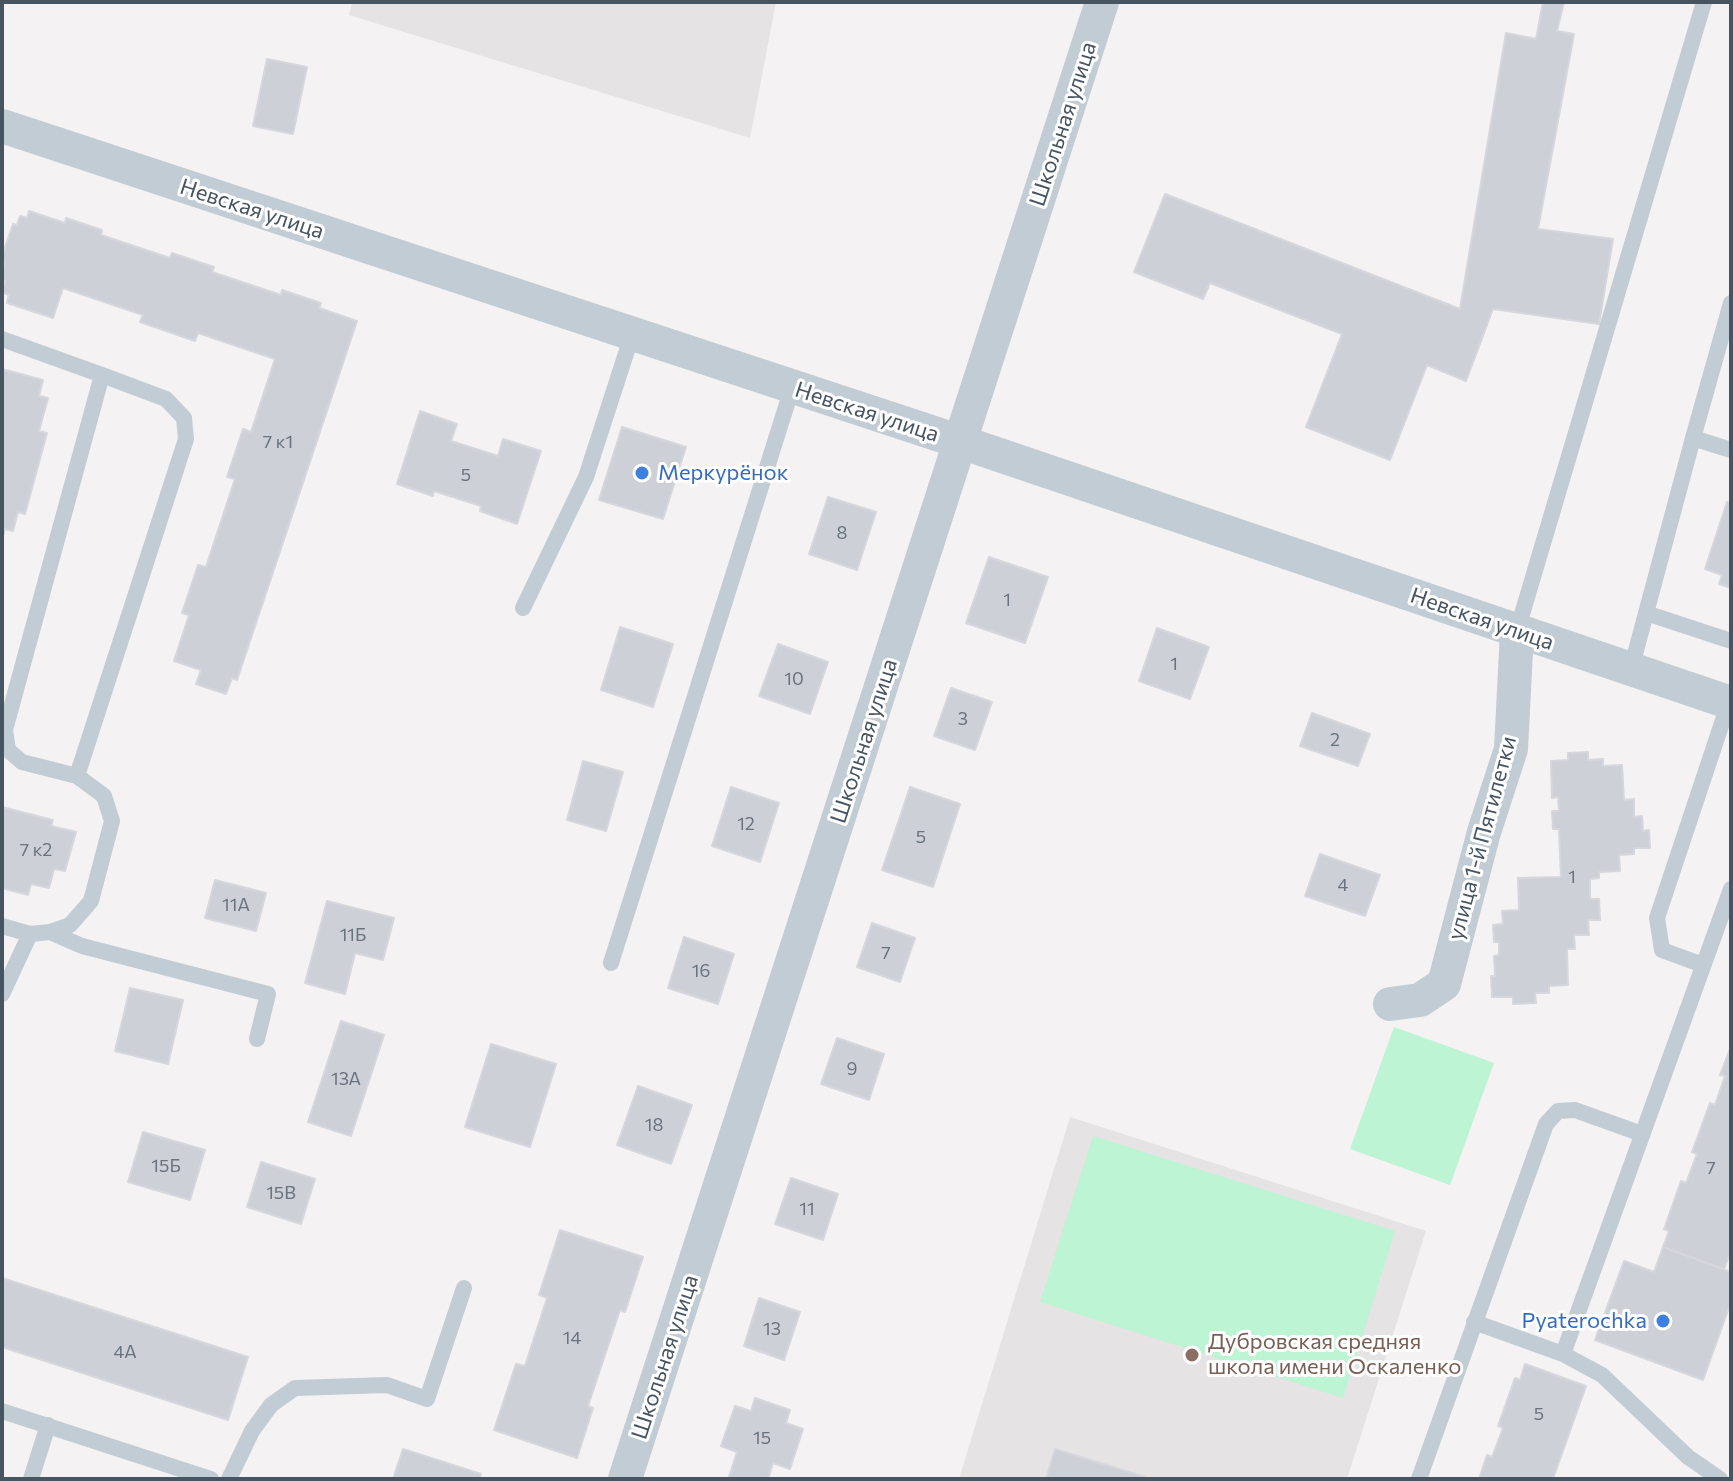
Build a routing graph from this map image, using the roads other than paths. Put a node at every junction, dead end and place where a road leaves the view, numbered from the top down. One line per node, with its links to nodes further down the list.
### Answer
1 (1102, 2): 10 (street, Школьная улица)
2 (1704, 2): 14 (lane)
3 (2, 126): 5 (street, Невская улица)
4 (1731, 303): 9 (lane)
5 (632, 335): 8 (street, Невская улица); 12 (lane)
6 (2, 339): 7 (lane)
7 (102, 375): 18 (lane); 18 (lane)
8 (792, 388): 10 (street, Невская улица); 23 (lane)
9 (1693, 438): 11 (lane); 13 (lane)
10 (961, 442): 14 (street, Невская улица); 37 (street, Школьная улица)
11 (1731, 450)
12 (523, 608)
13 (1646, 613): 15 (lane); 16 (lane)
14 (1517, 631): 16 (street, Невская улица); 26 (street, улица 1-й Пятилетки)
15 (1731, 641)
16 (1631, 669): 17 (street, Невская улица)
17 (1730, 703): 24 (lane)
18 (77, 776): 21 (lane)
19 (1731, 889): 24 (lane)
20 (2, 926): 22 (lane)
21 (50, 932): 22 (lane); 27 (lane)
22 (30, 934): 25 (lane)
23 (611, 963)
24 (1703, 965): 28 (lane)
25 (2, 993)
26 (1390, 1004)
27 (257, 1039)
28 (1642, 1134): 30 (lane); 31 (lane)
29 (464, 1288): 36 (lane)
30 (1474, 1322): 31 (lane); 38 (lane)
31 (1563, 1354): 39 (lane)
32 (2, 1411): 33 (lane)
33 (48, 1425): 34 (lane); 35 (lane)
34 (31, 1479)
35 (211, 1479)
36 (229, 1479)
37 (625, 1479)
38 (1419, 1479)
39 (1720, 1479)

